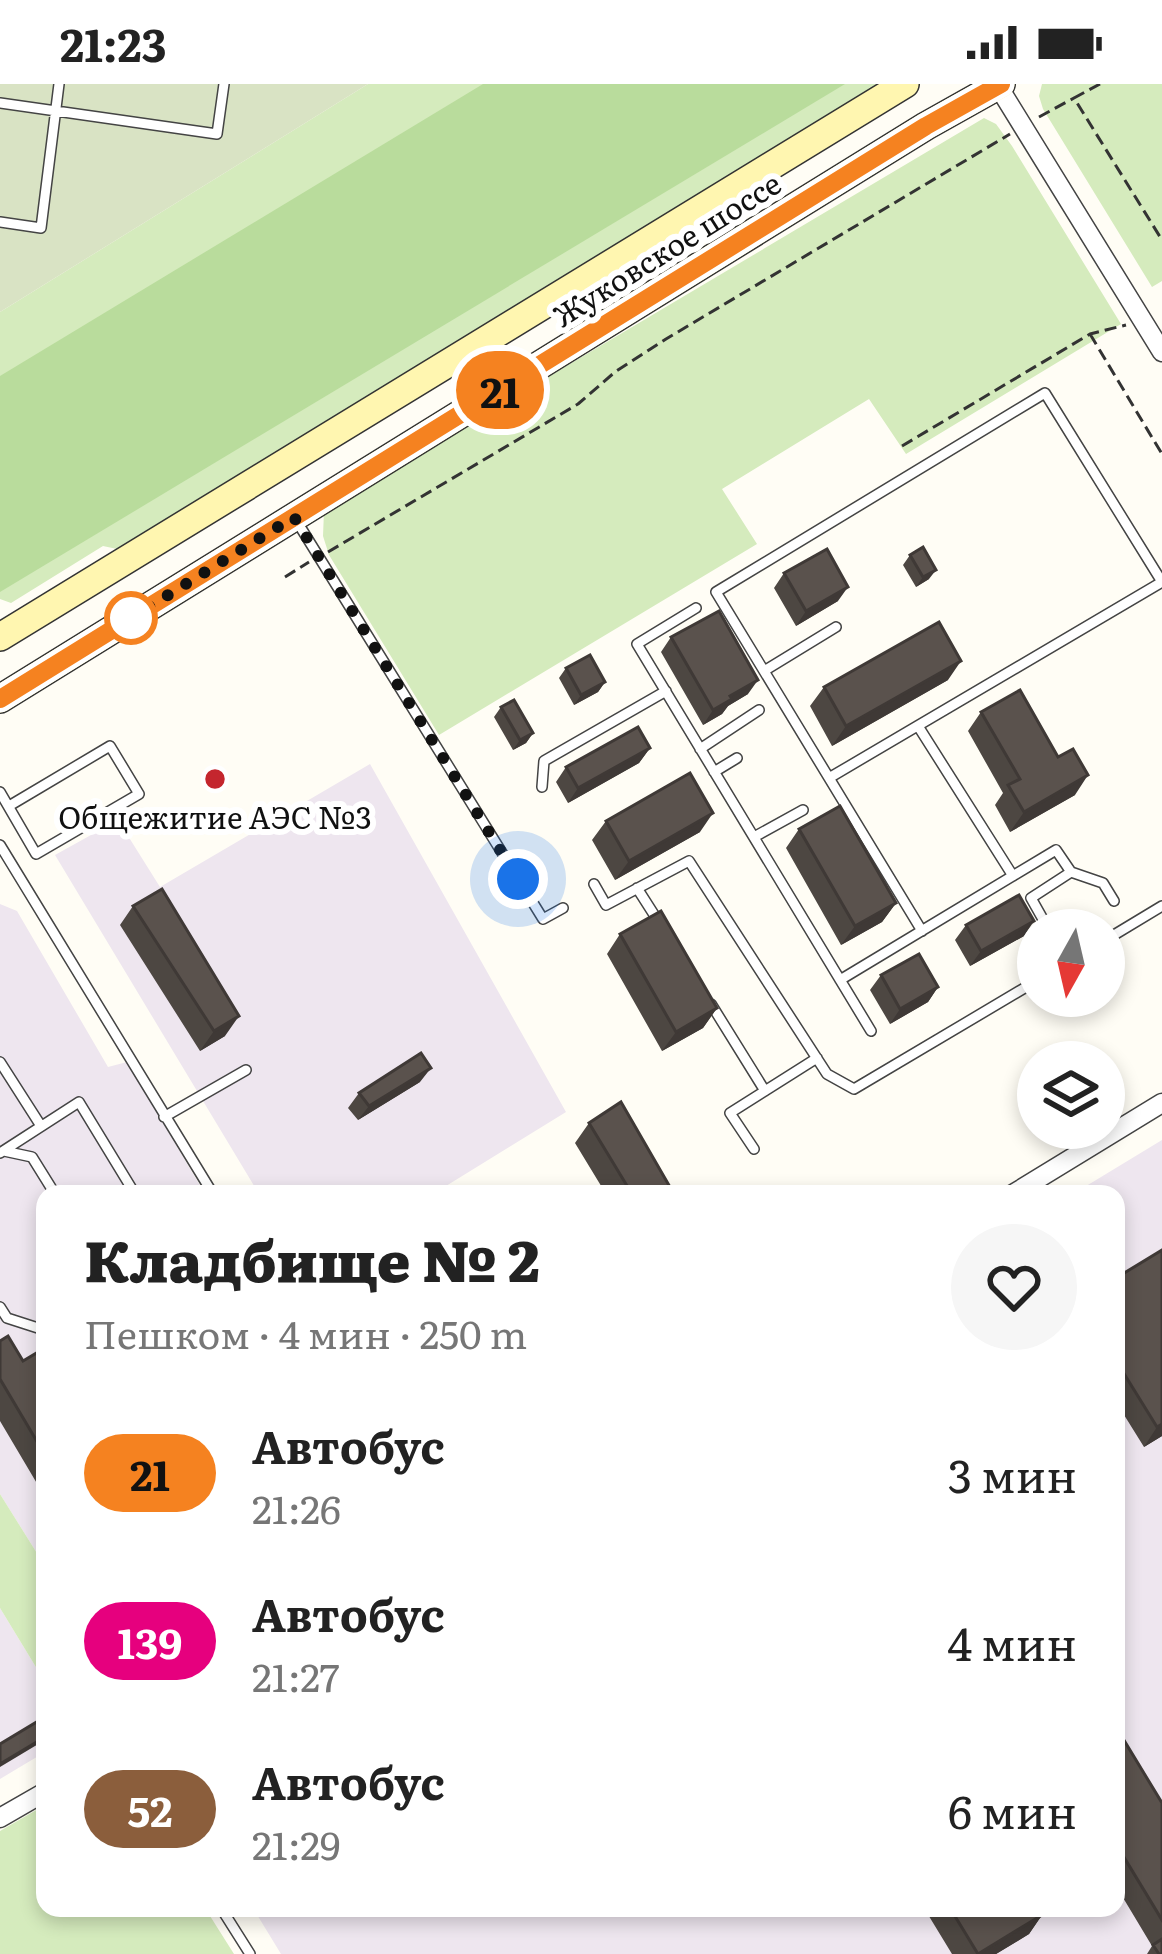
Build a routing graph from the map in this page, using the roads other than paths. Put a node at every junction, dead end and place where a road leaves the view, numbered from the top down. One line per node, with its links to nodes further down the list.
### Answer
1 (59, 84): 6 (lane)
2 (224, 84): 6 (lane)
3 (905, 84): 7 (main road, Жуковское шоссе)
4 (1000, 85): 9 (main road, Жуковское шоссе); 10 (street)
5 (0, 104): 6 (lane)
6 (56, 111): 8 (lane)
7 (722, 196): 9 (main road); 16 (main road, Жуковское шоссе)
8 (0, 222)
9 (747, 237): 12 (main road, Жуковское шоссе)
10 (1151, 324): 11 (street)
11 (1162, 352)
12 (294, 517): 19 (main road, Жуковское шоссе); 38 (lane)
13 (1162, 582): 17 (lane); 21 (lane)
14 (696, 608): 18 (lane)
15 (836, 627): 17 (lane)
16 (2, 631)
17 (764, 671): 25 (lane)
18 (666, 692): 22 (lane); 26 (lane)
19 (0, 699)
20 (759, 710): 22 (lane)
21 (917, 726): 25 (lane); 33 (lane)
22 (700, 748): 24 (lane)
23 (737, 758): 24 (lane)
24 (714, 772): 30 (lane)
25 (829, 778): 42 (lane)
26 (542, 787)
27 (0, 792): 28 (lane)
28 (8, 806)
29 (802, 809): 30 (lane)
30 (754, 837): 43 (lane)
31 (0, 845): 52 (lane)
32 (1071, 872): 33 (lane); 36 (lane); 39 (lane)
33 (1013, 876): 42 (lane)
34 (594, 884): 35 (lane)
35 (637, 888): 40 (lane); 47 (lane)
36 (1114, 901)
37 (1162, 906): 41 (lane)
38 (563, 908)
39 (1037, 909)
40 (663, 928)
41 (1125, 928)
42 (922, 931): 43 (lane)
43 (840, 980): 46 (lane)
44 (701, 989): 50 (lane)
45 (1017, 992): 47 (lane)
46 (871, 1031)
47 (817, 1058): 50 (lane)
48 (0, 1062): 53 (lane)
49 (246, 1070): 52 (lane)
50 (766, 1091): 54 (lane)
51 (1162, 1103): 59 (street)
52 (164, 1117): 58 (lane)
53 (41, 1126): 55 (lane); 57 (lane)
54 (754, 1149)
55 (2, 1152): 56 (lane)
56 (49, 1185)
57 (129, 1185)
58 (207, 1185)
59 (1028, 1185)
60 (0, 1306): 61 (lane)
61 (36, 1327)
62 (36, 1797): 63 (street)
63 (0, 1818)
64 (227, 1917): 65 (lane)
65 (250, 1954)

